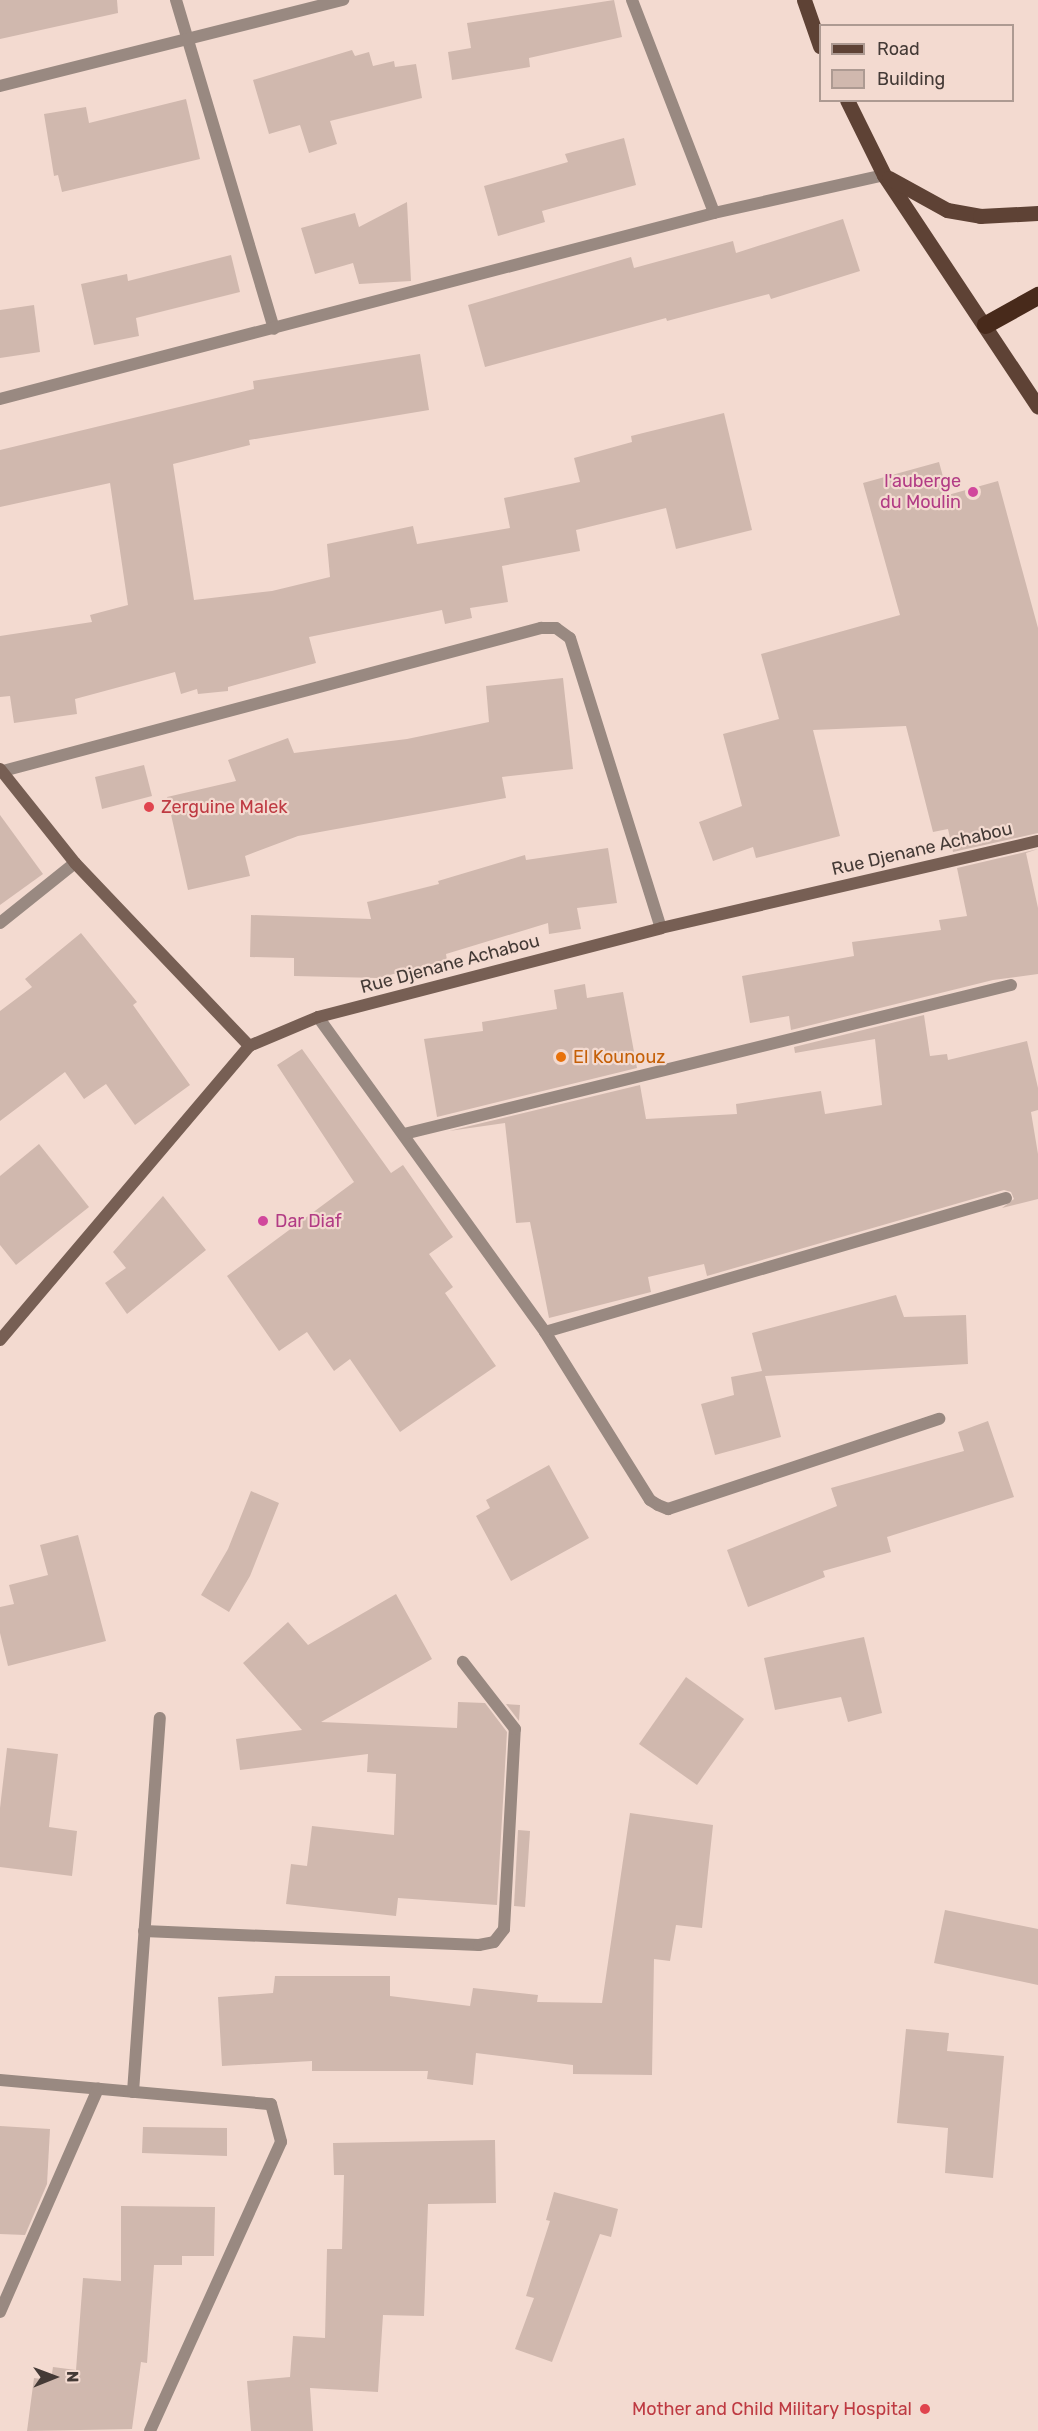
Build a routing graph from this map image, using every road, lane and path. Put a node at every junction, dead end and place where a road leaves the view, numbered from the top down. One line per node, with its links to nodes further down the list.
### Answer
1 (176, 0): 5 (street)
2 (343, 0): 5 (street)
3 (632, 0): 10 (street)
4 (804, 0): 6 (main road)
5 (186, 38): 7 (street); 14 (street)
6 (819, 43)
7 (0, 86)
8 (848, 102): 9 (main road)
9 (884, 175): 10 (street); 11 (main road); 13 (main road)
10 (714, 213): 14 (street)
11 (1038, 213)
12 (1038, 296): 13 (highway)
13 (986, 325): 16 (main road)
14 (274, 329): 15 (street)
15 (0, 399)
16 (1038, 407)
17 (1, 770): 19 (main road); 21 (street)
18 (1038, 841): 21 (main road, Rue Djenane Achabou)
19 (75, 862): 20 (street); 24 (main road)
20 (0, 923)
21 (661, 928): 23 (main road, Rue Djenane Achabou)
22 (1011, 985): 25 (street)
23 (318, 1017): 24 (main road, Rue Djenane Achabou); 25 (street)
24 (249, 1046): 28 (main road, Rue Djenane Achabou)
25 (404, 1134): 27 (street)
26 (1006, 1198): 27 (street)
27 (544, 1332): 29 (street)
28 (0, 1340)
29 (939, 1419)
30 (463, 1662): 32 (street)
31 (160, 1718): 32 (street)
32 (144, 1931): 35 (street)
33 (0, 2080): 34 (street)
34 (98, 2089): 35 (street); 36 (street)
35 (133, 2092): 37 (street)
36 (0, 2312)
37 (150, 2431)

